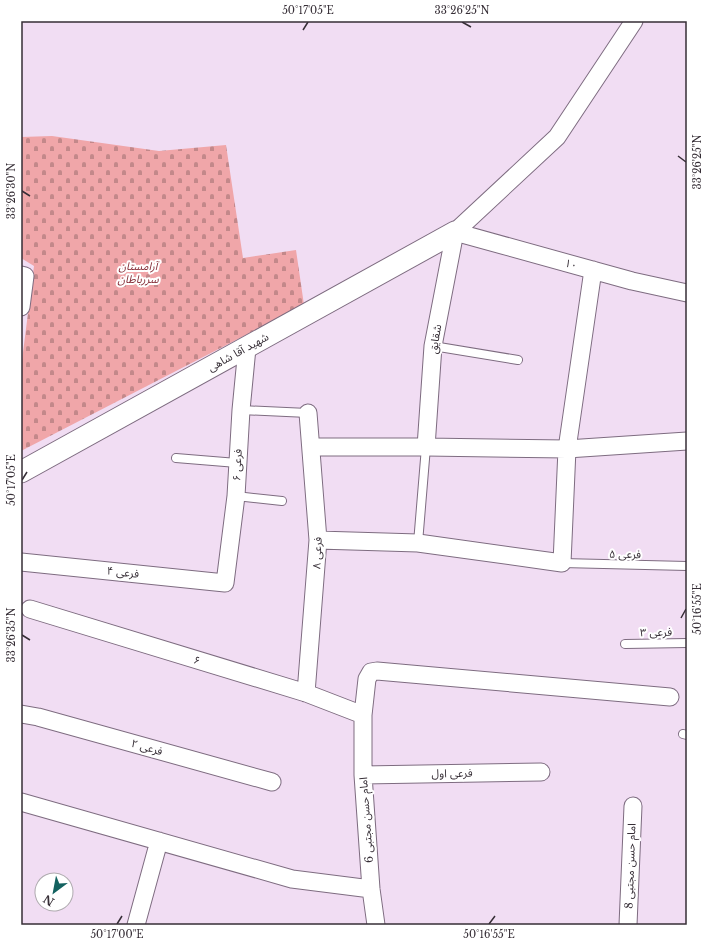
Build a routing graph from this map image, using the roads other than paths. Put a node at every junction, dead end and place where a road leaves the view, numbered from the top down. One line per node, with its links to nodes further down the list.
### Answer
1 (634, 21): 2 (street)
2 (455, 232): 3 (street, ۱۰); 7 (street, شقایق); 8 (street, شهید آقا شاهی)
3 (593, 270): 5 (street, ۱۰); 15 (street)
4 (21, 275): 6 (street)
5 (687, 293)
6 (21, 307)
7 (433, 346): 9 (lane); 14 (street, شقایق)
8 (246, 348): 10 (street, فرعی ۶); 18 (street, شهید آقا شاهی)
9 (518, 360)
10 (241, 410): 11 (lane); 17 (street, فرعی ۶)
11 (308, 413): 13 (street, فرعی ۸)
12 (687, 441): 15 (street)
13 (311, 447): 14 (street); 21 (street, فرعی ۸)
14 (426, 447): 15 (street); 22 (lane)
15 (567, 449): 24 (street)
16 (176, 458): 17 (lane)
17 (237, 463): 19 (street, فرعی ۶)
18 (21, 472)
19 (236, 496): 20 (lane); 26 (street, فرعی ۶)
20 (282, 501)
21 (318, 540): 22 (street); 30 (street, فرعی ۸)
22 (418, 543): 24 (street)
23 (21, 562): 26 (street, فرعی ۴)
24 (562, 563): 25 (lane, فرعی ۵)
25 (687, 566)
26 (225, 583)
27 (30, 609): 30 (street, ۶)
28 (687, 643): 29 (lane, فرعی ۳)
29 (625, 644)
30 (306, 694): 33 (street, ۶)
31 (670, 697): 33 (street, امام حسن مجتبی 6)
32 (21, 714): 36 (street, فرعی ۲)
33 (363, 715): 35 (street, امام حسن مجتبی 6)
34 (541, 772): 35 (street, فرعی اول)
35 (363, 775): 40 (street, امام حسن مجتبی 6)
36 (272, 782)
37 (21, 802): 39 (street)
38 (632, 806): 43 (street, امام حسن مجتبی 8)
39 (159, 841): 40 (street); 41 (street)
40 (370, 889): 42 (street, امام حسن مجتبی 6)
41 (136, 925)
42 (376, 925)
43 (628, 925)

